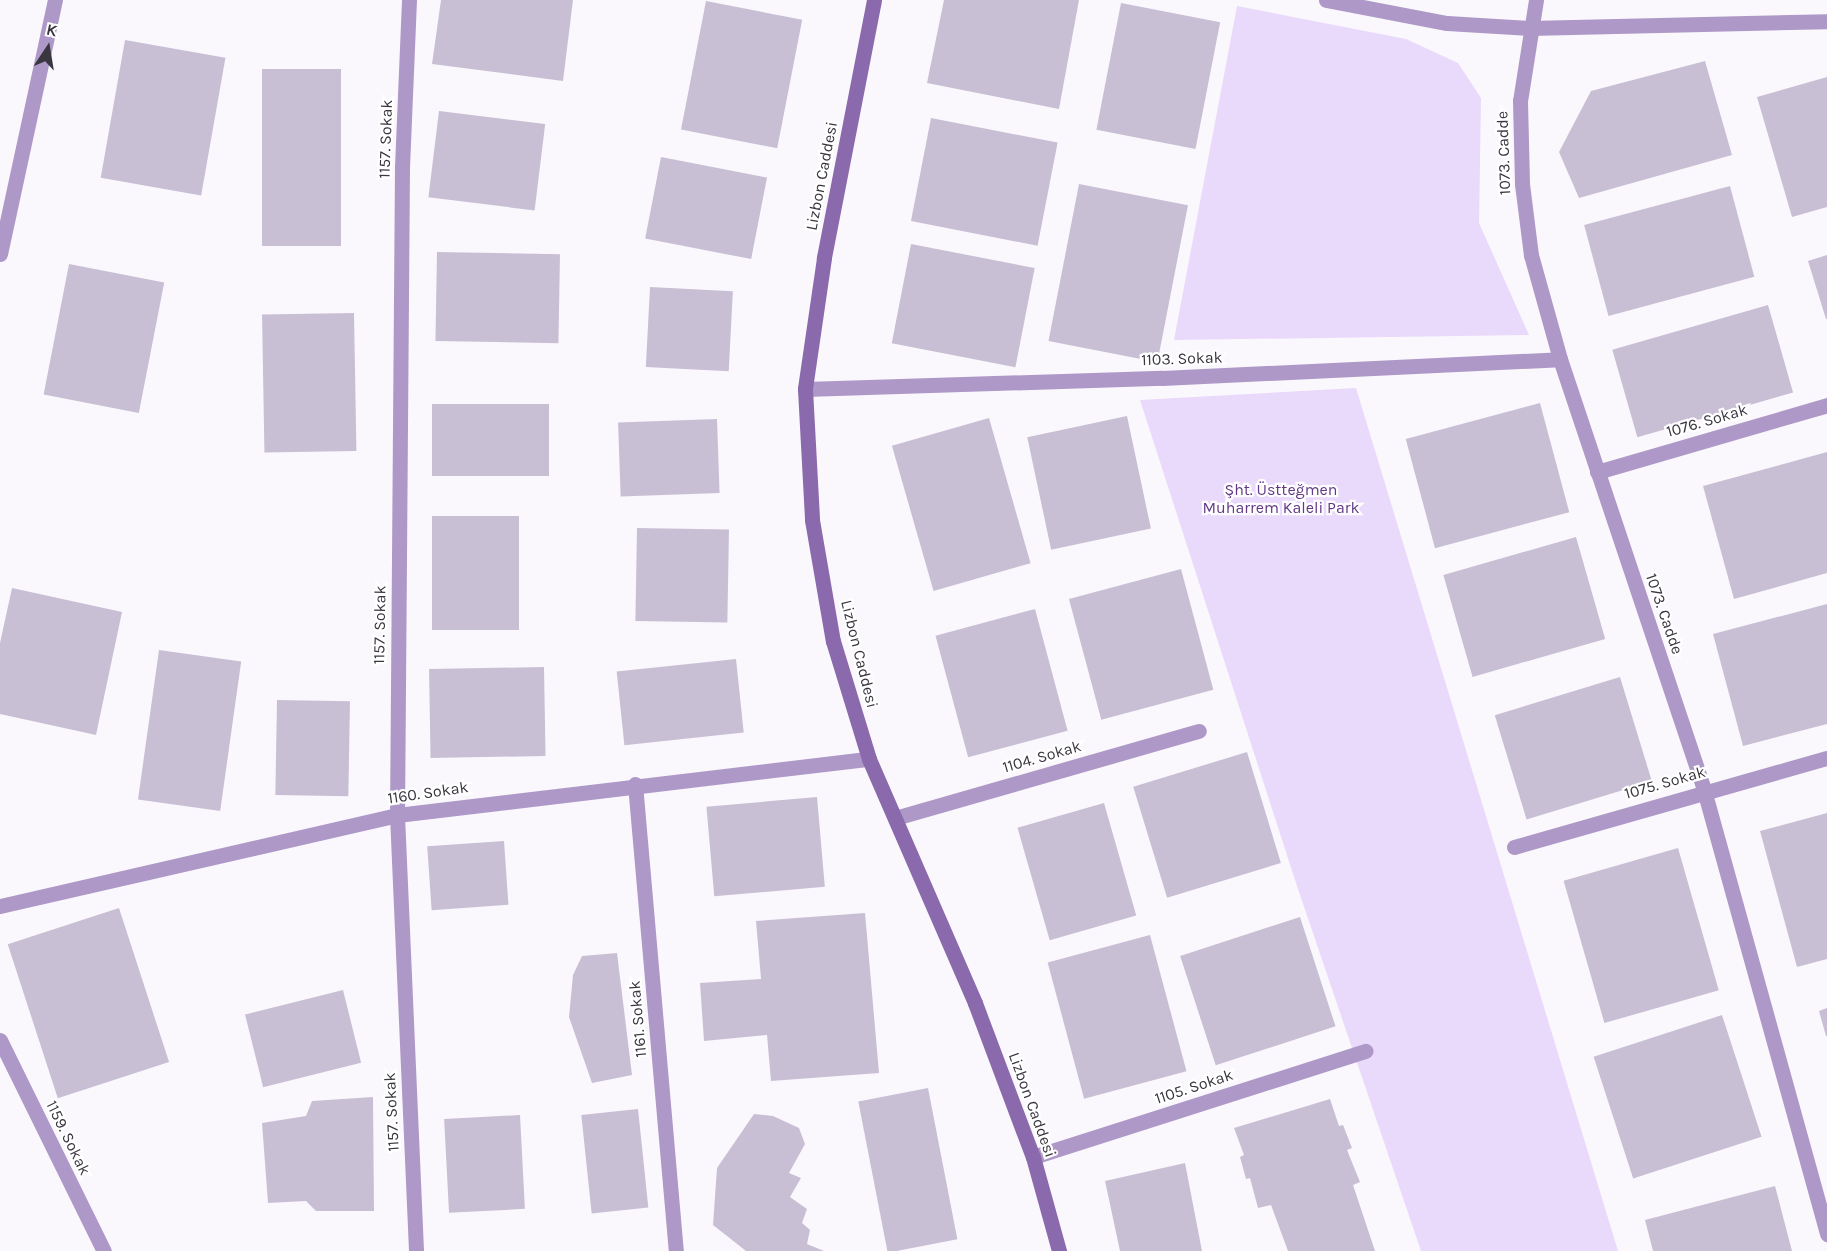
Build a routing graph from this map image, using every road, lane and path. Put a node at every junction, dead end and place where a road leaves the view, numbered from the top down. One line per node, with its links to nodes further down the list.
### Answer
1 (55, 0): 8 (street)
2 (410, 0): 18 (street, 1157. Sokak)
3 (874, 0): 10 (main road, Lizbon Caddesi)
4 (1326, 0): 7 (street)
5 (1536, 0): 7 (street, 1073. Cadde)
6 (1827, 21): 7 (street)
7 (1529, 28): 9 (street, 1073. Cadde)
8 (0, 254)
9 (1560, 359): 10 (street, 1103. Sokak); 12 (street, 1073. Cadde)
10 (805, 389): 15 (main road, Lizbon Caddesi)
11 (1827, 405): 12 (street, 1076. Sokak)
12 (1597, 472): 17 (street, 1073. Cadde)
13 (1199, 731): 19 (street, 1104. Sokak)
14 (1827, 758): 17 (street, 1075. Sokak)
15 (869, 759): 16 (street, 1160. Sokak); 19 (main road, Lizbon Caddesi)
16 (635, 784): 18 (street, 1160. Sokak); 28 (street, 1161. Sokak)
17 (1704, 790): 20 (street, 1075. Sokak); 25 (street, 1073. Cadde)
18 (397, 815): 21 (street, 1160. Sokak); 27 (street, 1157. Sokak)
19 (895, 818): 24 (main road, Lizbon Caddesi)
20 (1514, 847)
21 (0, 906)
22 (0, 1040): 26 (street, 1159. Sokak)
23 (1365, 1051): 24 (street, 1105. Sokak)
24 (1033, 1156): 29 (main road, Lizbon Caddesi)
25 (1827, 1233)
26 (104, 1251)
27 (416, 1251)
28 (676, 1251)
29 (1059, 1251)

